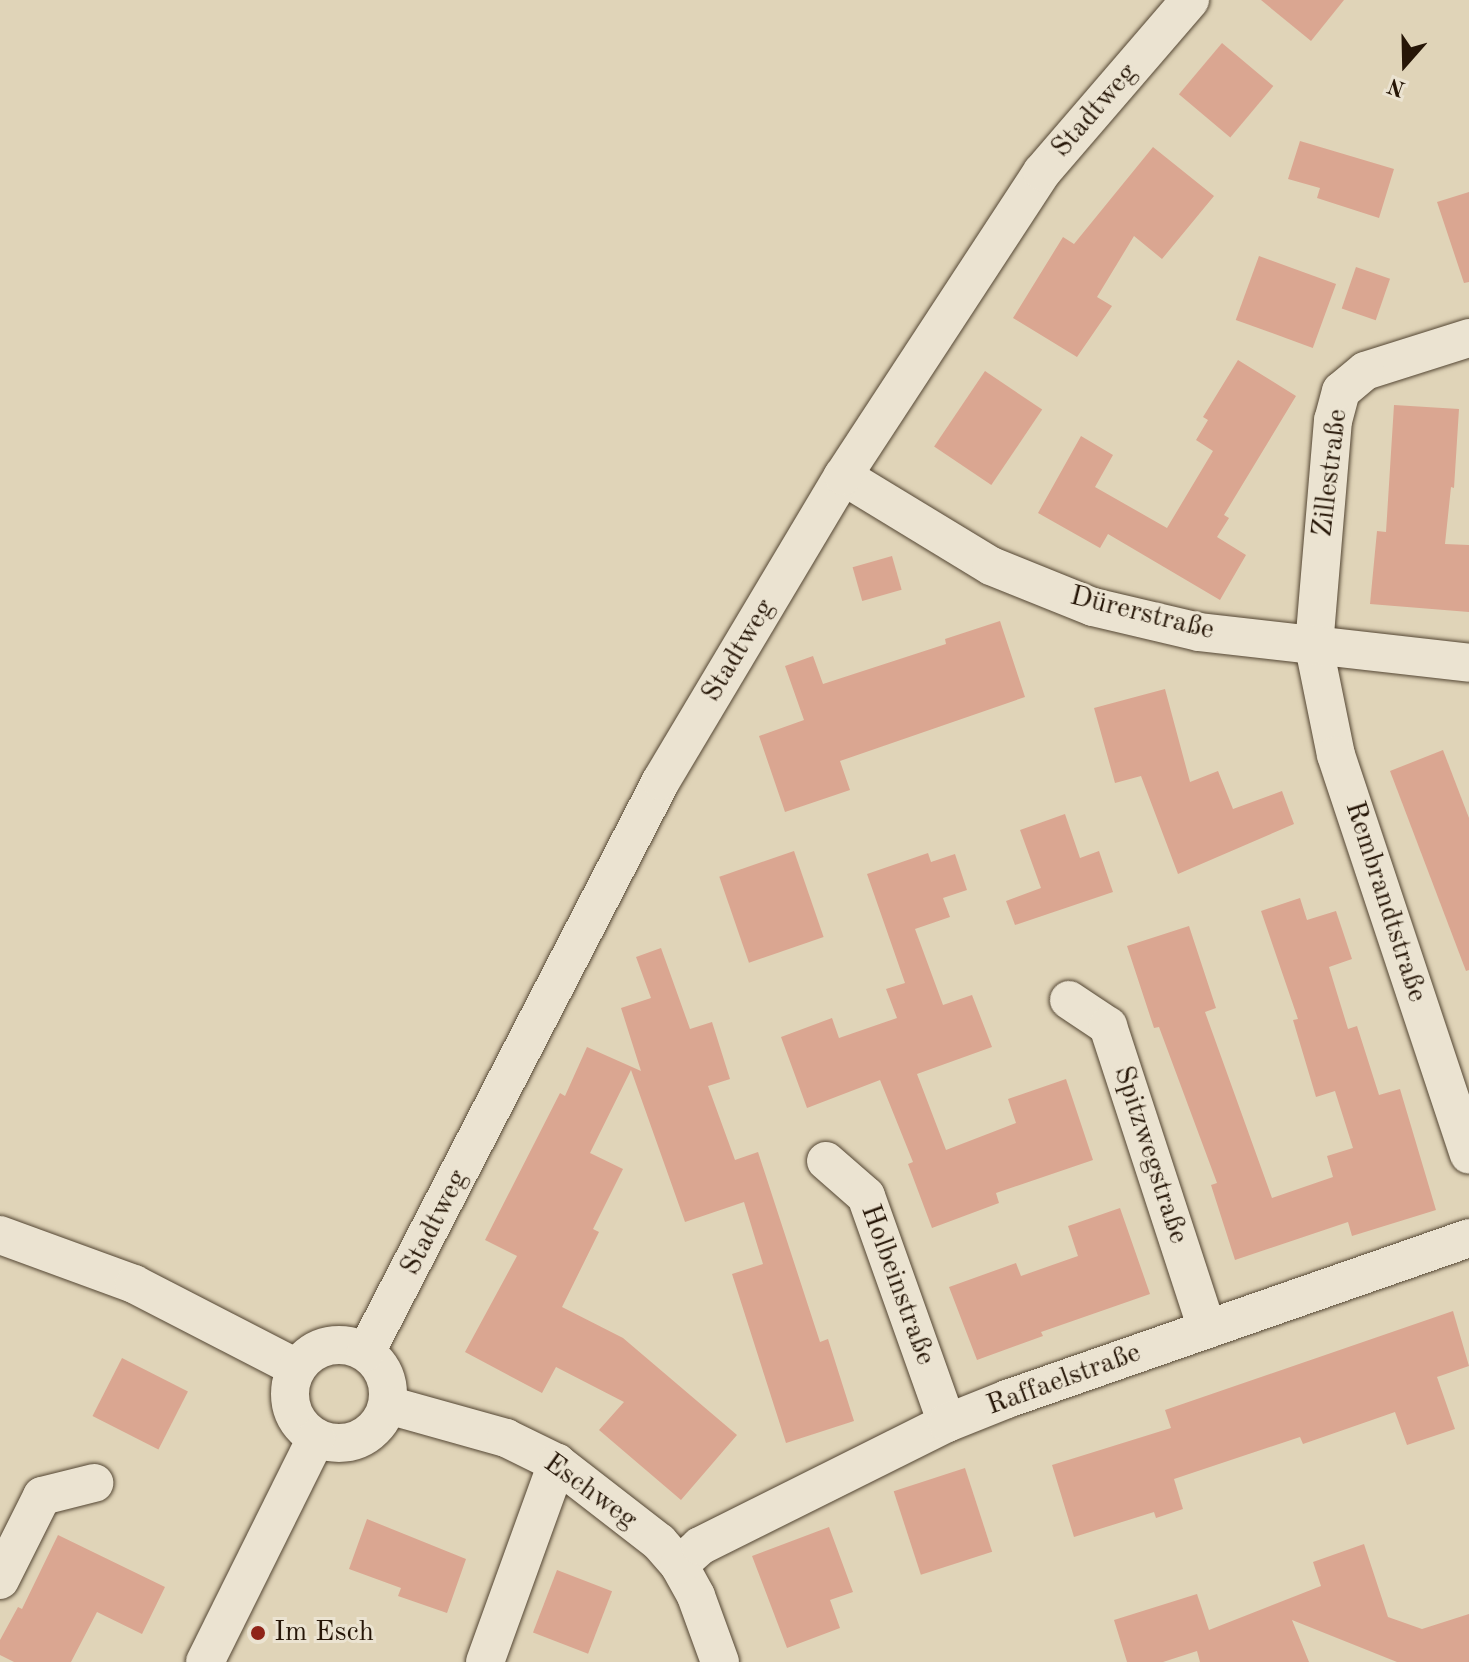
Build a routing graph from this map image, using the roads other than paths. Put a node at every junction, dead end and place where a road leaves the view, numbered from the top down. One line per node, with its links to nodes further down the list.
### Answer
1 (1190, 0): 3 (street, Stadtweg)
2 (1469, 338): 4 (street, Zillestraße)
3 (843, 476): 4 (street, Dürerstraße); 12 (street, Stadtweg)
4 (1314, 647): 5 (street, Dürerstraße); 7 (street, Rembrandtstraße)
5 (1469, 663)
6 (1069, 1000): 11 (street, Spitzwegstraße)
7 (1469, 1154)
8 (826, 1161): 15 (street, Holbeinstraße)
9 (0, 1235): 13 (street)
10 (1469, 1238): 11 (street, Raffaelstraße)
11 (1207, 1329): 15 (street, Raffaelstraße)
12 (366, 1352): 13 (street); 14 (street)
13 (297, 1368): 16 (street)
14 (388, 1405): 16 (street); 17 (street, Eschweg)
15 (947, 1423): 19 (street, Raffaelstraße)
16 (316, 1438): 21 (street)
17 (557, 1463): 19 (street, Eschweg); 22 (street)
18 (94, 1483): 20 (street)
19 (679, 1565): 23 (street, Eschweg)
20 (0, 1580)
21 (205, 1662)
22 (485, 1662)
23 (720, 1662)

